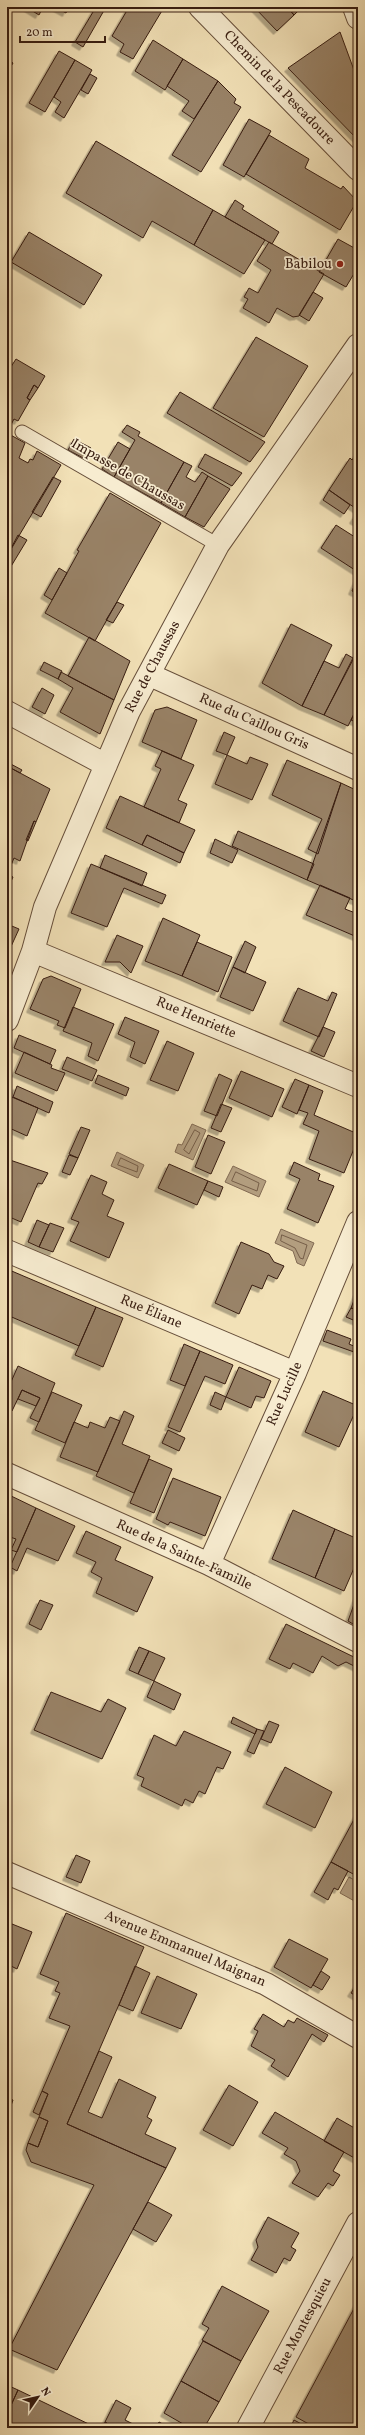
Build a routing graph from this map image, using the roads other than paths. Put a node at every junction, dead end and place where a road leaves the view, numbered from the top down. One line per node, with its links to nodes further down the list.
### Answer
1 (200, 7): 4 (street, Chemin de la Pescadoure)
2 (354, 7): 3 (street)
3 (358, 18)
4 (358, 169)
5 (358, 344): 7 (street, Rue de Chaussas)
6 (22, 432): 7 (lane, Impasse de Chaussas)
7 (218, 545): 8 (street, Rue de Chaussas)
8 (150, 674): 10 (street, Rue de Chaussas); 11 (street, Rue du Caillou Gris)
9 (7, 712): 10 (street)
10 (106, 765): 12 (street, Rue de Chaussas)
11 (358, 769)
12 (33, 951): 13 (street, Rue de Chaussas); 14 (street, Rue Henriette)
13 (7, 1020)
14 (358, 1086)
15 (358, 1222): 17 (street, Rue Lucille)
16 (7, 1251): 17 (street, Rue Éliane)
17 (294, 1373): 19 (street, Rue Lucille)
18 (7, 1474): 19 (street, Rue de la Sainte-Famille)
19 (209, 1564): 20 (street, Rue de la Sainte-Famille)
20 (358, 1641)
21 (7, 1872): 22 (street, Avenue Emmanuel Maignan)
22 (358, 2037)
23 (358, 2223): 24 (street, Rue Montesquieu)
24 (248, 2428)

